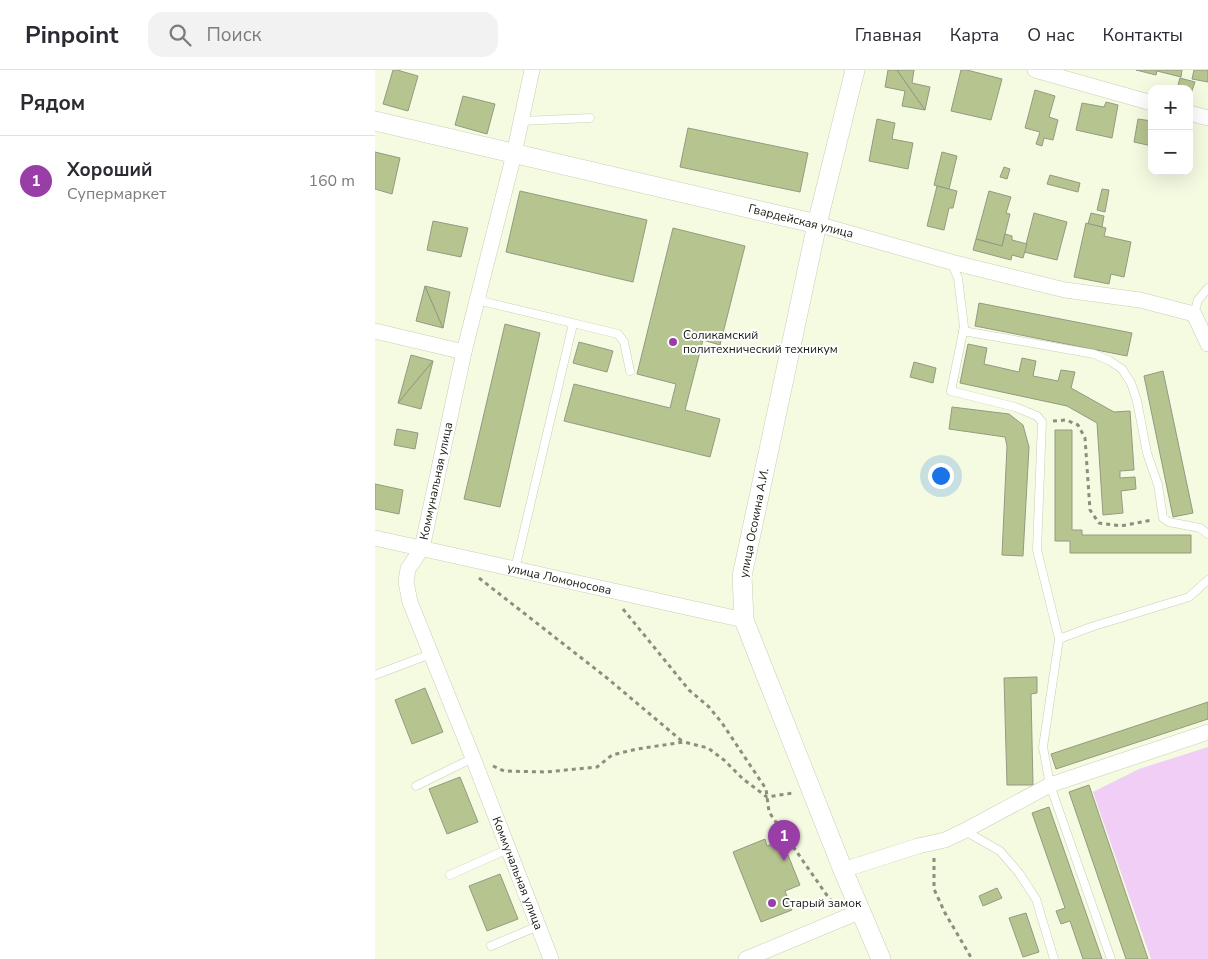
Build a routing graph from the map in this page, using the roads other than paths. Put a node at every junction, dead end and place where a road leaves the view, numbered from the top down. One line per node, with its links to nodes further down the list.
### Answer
1 (532, 70): 9 (street, Коммунальная улица)
2 (855, 70): 11 (street, улица Осокина А.И.)
3 (1035, 70): 4 (street)
4 (1148, 101)
5 (1193, 114): 7 (street)
6 (589, 118): 9 (lane)
7 (1208, 118)
8 (375, 121): 10 (street, Гвардейская улица)
9 (521, 121): 10 (street, Коммунальная улица)
10 (514, 154): 11 (street, Гвардейская улица); 14 (street, Коммунальная улица)
11 (817, 224): 12 (street, Гвардейская улица); 27 (street, улица Осокина А.И.)
12 (951, 262): 15 (street, Гвардейская улица); 18 (lane)
13 (1208, 288): 15 (lane)
14 (477, 300): 16 (lane); 20 (street, Коммунальная улица)
15 (1194, 314): 19 (street)
16 (573, 324): 21 (lane); 25 (lane)
17 (375, 331): 20 (street)
18 (963, 331): 22 (lane); 28 (lane)
19 (1208, 344)
20 (464, 352): 24 (street, Коммунальная улица)
21 (630, 371)
22 (1208, 534)
23 (375, 538): 24 (street, улица Ломоносова)
24 (422, 548): 25 (street, улица Ломоносова); 29 (street, Коммунальная улица)
25 (515, 569): 27 (street, улица Ломоносова)
26 (1208, 580): 28 (lane)
27 (744, 620): 37 (street, улица Осокина А.И.)
28 (1059, 639): 33 (lane)
29 (431, 654): 30 (lane); 32 (street, Коммунальная улица)
30 (375, 675)
31 (1208, 732): 33 (street)
32 (473, 758): 34 (lane); 36 (street, Коммунальная улица)
33 (1050, 785): 35 (street); 46 (lane)
34 (416, 786)
35 (964, 831): 37 (street); 45 (lane)
36 (508, 849): 38 (lane); 40 (street, Коммунальная улица)
37 (843, 870): 39 (street, улица Осокина А.И.)
38 (450, 875)
39 (853, 914): 43 (street); 44 (street, улица Осокина А.И.)
40 (538, 926): 41 (lane); 42 (street, Коммунальная улица)
41 (491, 946)
42 (551, 959)
43 (746, 959)
44 (881, 959)
45 (1054, 959)
46 (1111, 959)

